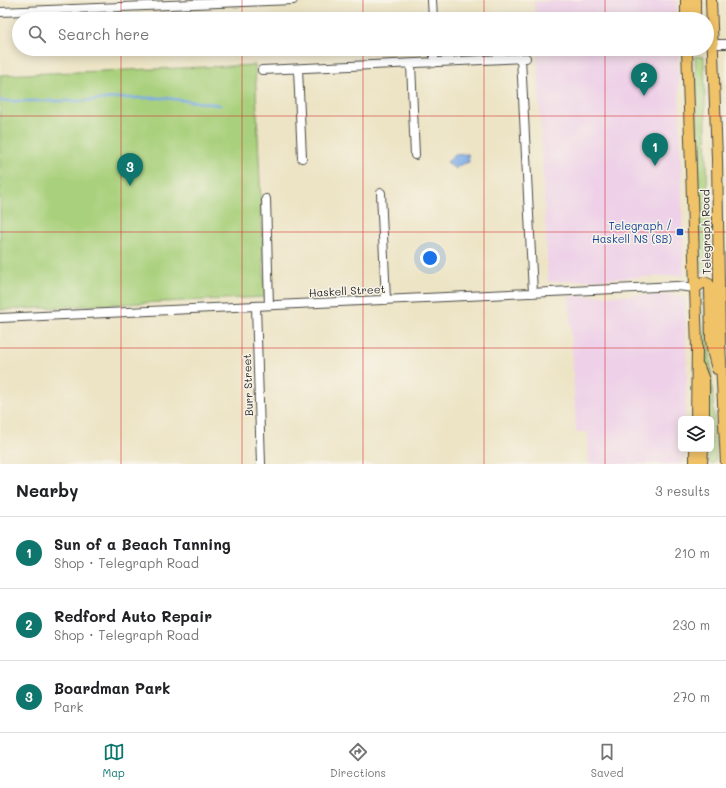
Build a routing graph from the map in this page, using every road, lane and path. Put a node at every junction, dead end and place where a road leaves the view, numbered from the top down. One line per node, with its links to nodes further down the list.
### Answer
1 (293, 0): 6 (street)
2 (432, 0): 8 (street)
3 (686, 0): 9 (main road)
4 (695, 0): 10 (main road)
5 (711, 0): 11 (main road, Telegraph Road)
6 (125, 4): 7 (street)
7 (0, 12)
8 (433, 12)
9 (686, 12)
10 (695, 12)
11 (711, 12)
12 (726, 44): 13 (street)
13 (714, 46)
14 (434, 56): 17 (street)
15 (688, 56): 25 (main road, Telegraph Road)
16 (711, 56): 32 (main road, Telegraph Road)
17 (434, 63): 18 (street); 26 (street)
18 (411, 64): 19 (street); 21 (street)
19 (298, 69): 20 (street); 22 (street)
20 (262, 70)
21 (415, 155)
22 (302, 158)
23 (381, 193): 27 (street)
24 (266, 199): 29 (street)
25 (695, 288): 26 (street, Haskell Street); 31 (main road, Telegraph Road); 32 (main road)
26 (533, 293): 27 (street, Haskell Street)
27 (386, 300): 29 (street, Haskell Street)
28 (256, 306): 29 (street, Haskell Street); 30 (street, Haskell Street); 37 (street, Burr Street)
29 (269, 306)
30 (0, 318)
31 (697, 363): 33 (main road, Telegraph Road); 34 (main road)
32 (722, 382): 40 (main road, Telegraph Road)
33 (696, 416)
34 (704, 416)
35 (695, 452): 38 (main road)
36 (703, 452): 39 (main road)
37 (261, 464)
38 (695, 464)
39 (702, 464)
40 (726, 464)

